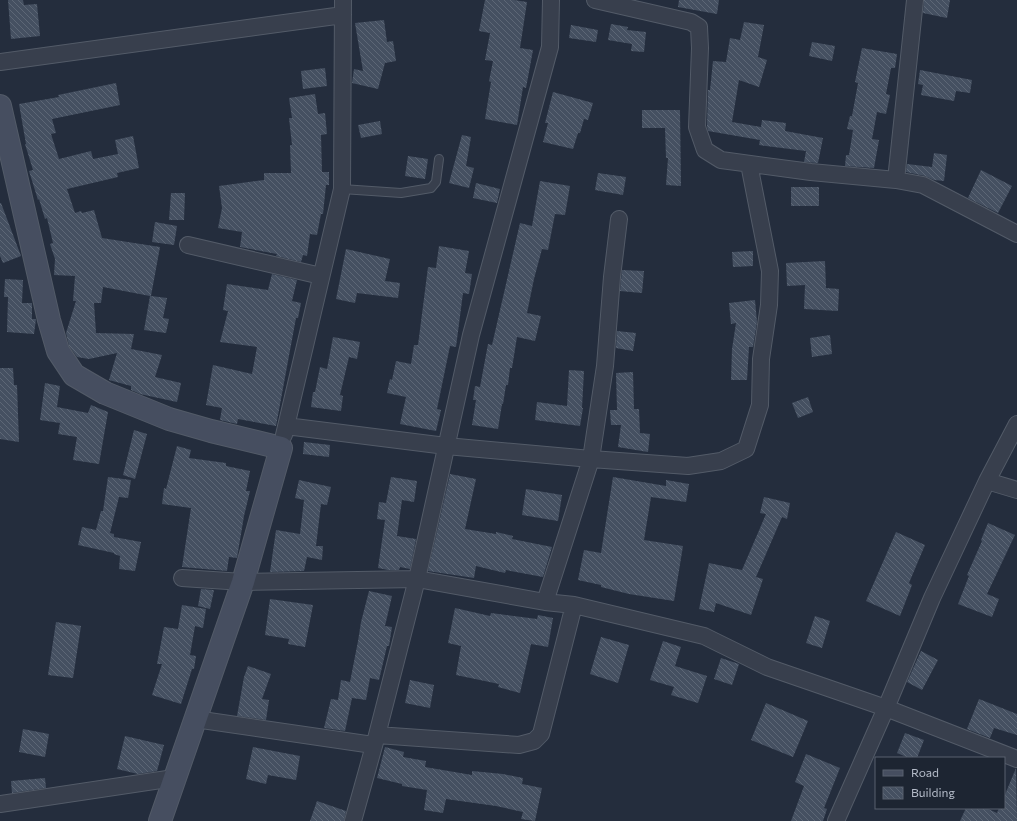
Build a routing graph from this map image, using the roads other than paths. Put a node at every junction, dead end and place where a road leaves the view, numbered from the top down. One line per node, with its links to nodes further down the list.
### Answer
1 (551, 0): 18 (street)
2 (595, 0): 8 (street)
3 (915, 0): 10 (street)
4 (343, 7): 5 (street); 11 (street)
5 (0, 62)
6 (0, 106): 9 (street)
7 (439, 159): 11 (lane)
8 (749, 164): 10 (street); 20 (street)
9 (7, 171): 19 (street)
10 (896, 180): 13 (street)
11 (342, 189): 15 (street)
12 (619, 219): 20 (street)
13 (1017, 234)
14 (188, 245): 15 (street)
15 (321, 276): 17 (street)
16 (1017, 424): 21 (street)
17 (286, 426): 18 (street); 19 (street)
18 (446, 446): 20 (street); 24 (street)
19 (281, 448): 25 (street)
20 (591, 459): 26 (street)
21 (987, 481): 22 (street); 28 (street)
22 (1017, 490)
23 (182, 578): 25 (street)
24 (417, 579): 25 (street); 26 (street); 30 (street)
25 (243, 582): 29 (street)
26 (545, 602): 27 (street)
27 (574, 605): 28 (street); 30 (street)
28 (886, 708): 31 (street); 36 (street)
29 (195, 719): 30 (street); 32 (street)
30 (375, 740): 35 (street)
31 (1017, 759)
32 (174, 778): 33 (street); 34 (street)
33 (0, 804)
34 (160, 821)
35 (353, 821)
36 (836, 821)

